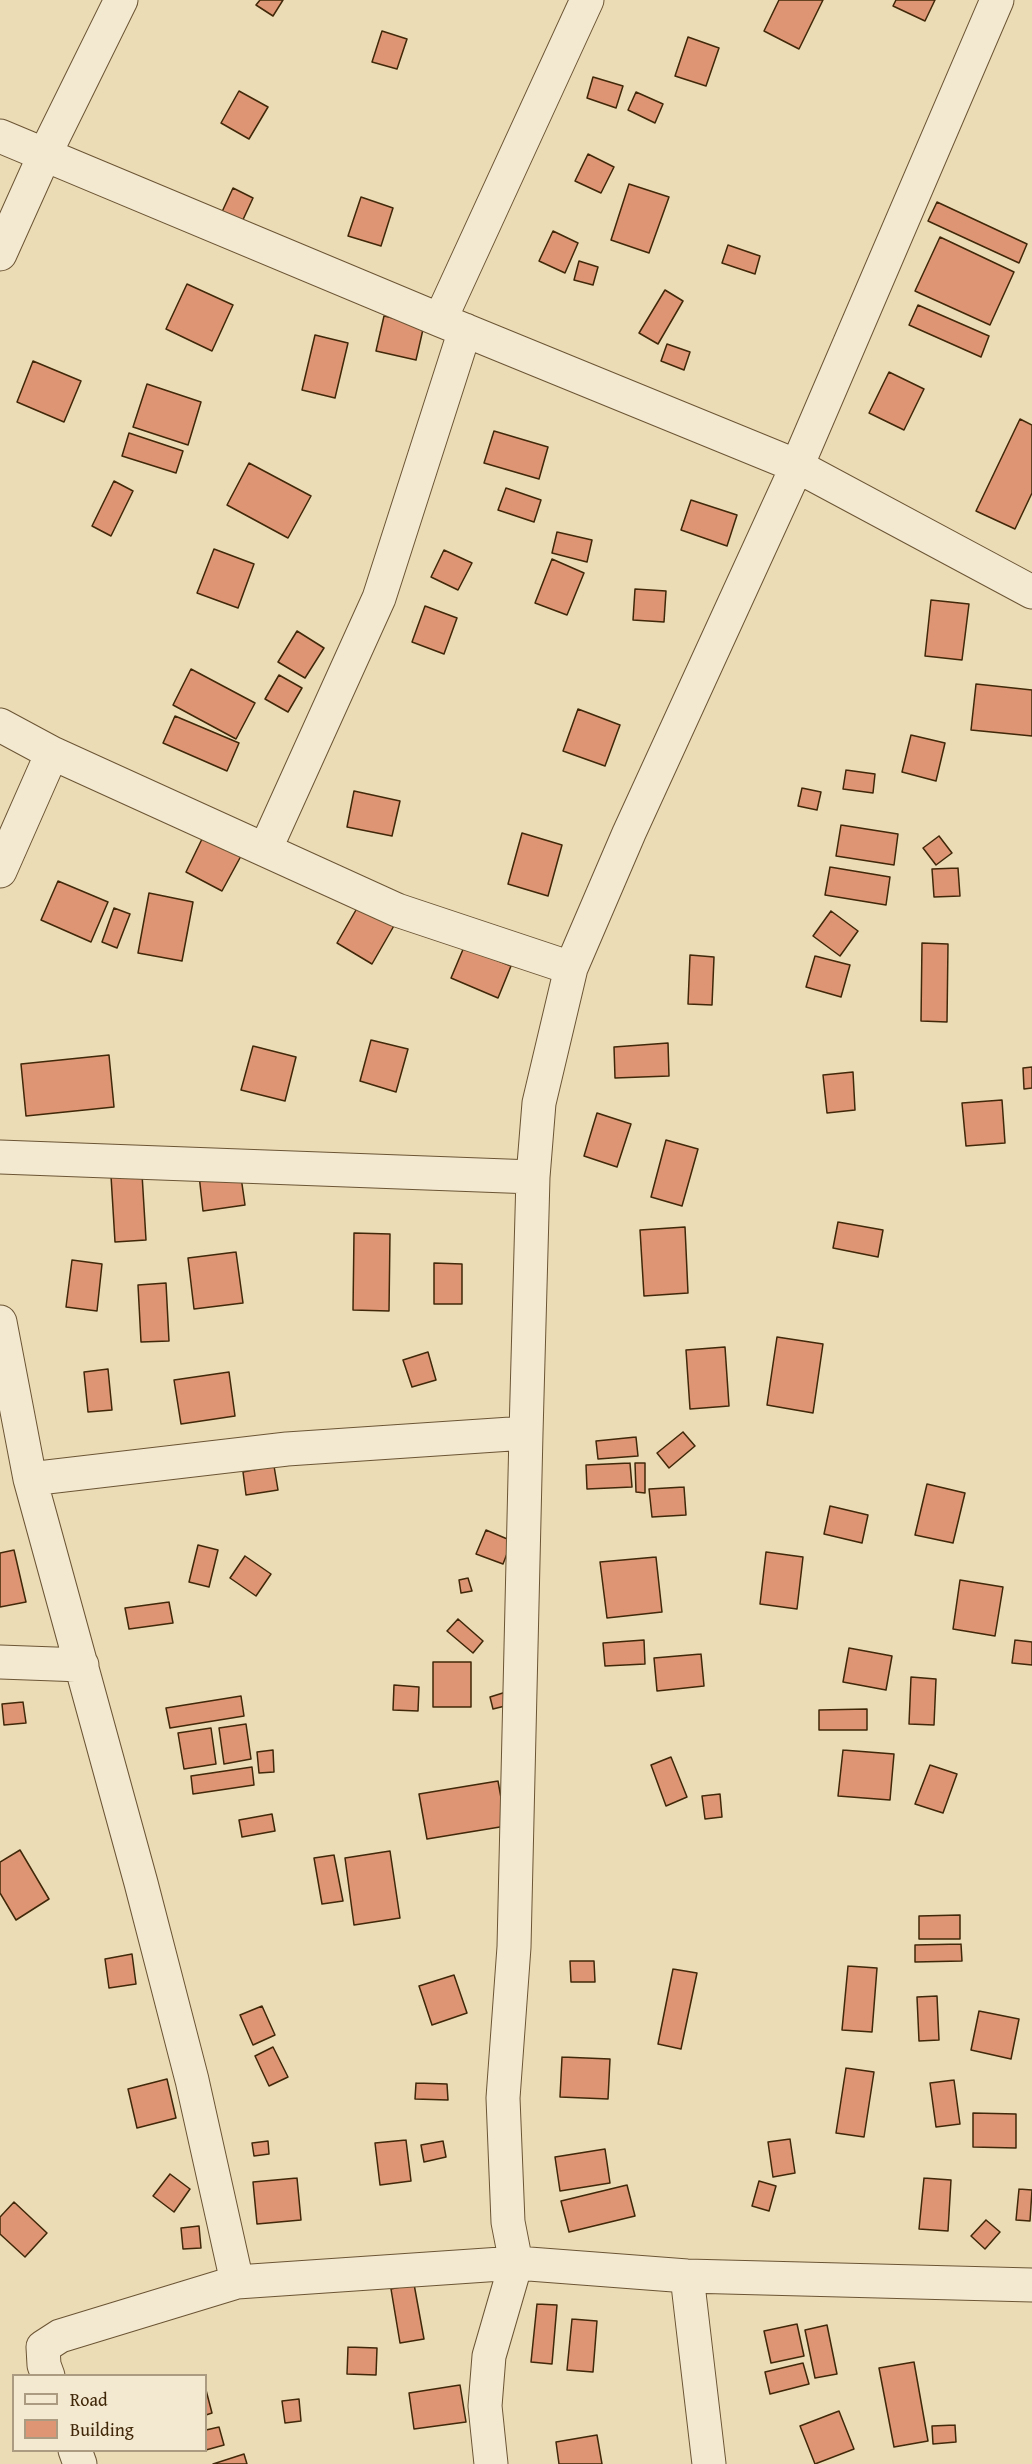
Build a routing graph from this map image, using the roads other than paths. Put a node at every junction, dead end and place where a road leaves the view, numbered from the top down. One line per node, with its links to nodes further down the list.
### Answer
1 (121, 0): 5 (street)
2 (587, 0): 7 (street)
3 (987, 3): 8 (street)
4 (0, 136): 5 (street)
5 (44, 156): 6 (street); 7 (street)
6 (0, 254)
7 (452, 325): 8 (street); 12 (street)
8 (797, 466): 9 (street); 14 (street)
9 (1032, 592)
10 (0, 725): 11 (street)
11 (52, 753): 12 (street); 13 (street)
12 (265, 850): 14 (street)
13 (0, 871)
14 (572, 968): 16 (street)
15 (0, 1157): 16 (street)
16 (533, 1177): 18 (street)
17 (0, 1322): 19 (street)
18 (526, 1433): 19 (street); 22 (street)
19 (30, 1479): 21 (street)
20 (0, 1662): 21 (street)
21 (82, 1665): 24 (street)
22 (516, 2264): 23 (street); 24 (street); 27 (street)
23 (687, 2276): 25 (street); 28 (street)
24 (237, 2282): 26 (street)
25 (1032, 2286)
26 (47, 2374)
27 (491, 2464)
28 (709, 2464)

